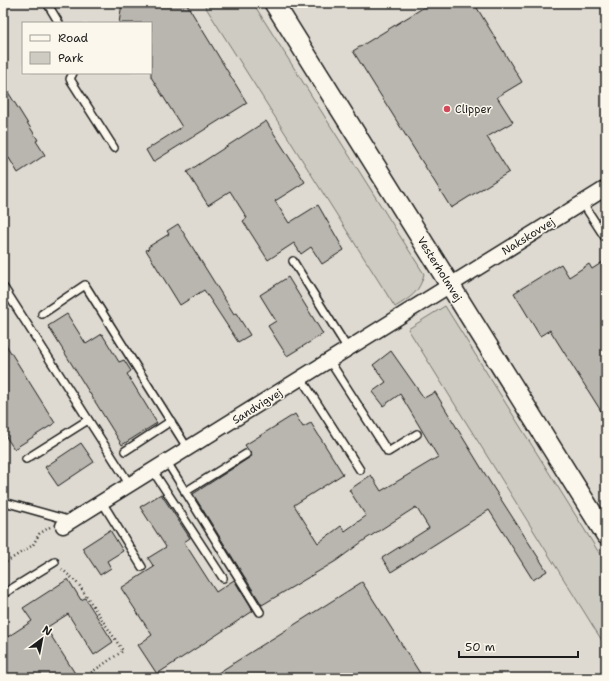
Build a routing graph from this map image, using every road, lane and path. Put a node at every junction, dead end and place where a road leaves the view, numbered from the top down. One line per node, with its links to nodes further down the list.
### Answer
1 (47, 3): 3 (lane)
2 (274, 3): 10 (street, Vesterholmvej)
3 (58, 22)
4 (72, 74): 5 (lane)
5 (114, 148)
6 (606, 188): 7 (street, Nakskovvej)
7 (582, 202): 8 (lane); 10 (street, Nakskovvej)
8 (606, 239)
9 (293, 261): 13 (lane)
10 (450, 285): 13 (street, Sandvigvej); 31 (street, Vesterholmvej)
11 (4, 288): 16 (lane)
12 (42, 314): 17 (lane)
13 (348, 349): 14 (street, Sandvigvej)
14 (329, 360): 15 (street, Sandvigvej); 18 (lane)
15 (301, 378): 19 (street, Sandvigvej); 24 (lane)
16 (88, 420): 22 (lane); 26 (lane)
17 (171, 421): 19 (lane); 20 (lane)
18 (417, 434)
19 (188, 449): 23 (street, Sandvigvej)
20 (125, 451)
21 (246, 454): 27 (lane)
22 (26, 459)
23 (167, 462): 25 (street, Sandvigvej); 27 (lane)
24 (360, 470)
25 (153, 471): 26 (street, Sandvigvej); 35 (lane)
26 (130, 485): 29 (street, Sandvigvej)
27 (185, 492): 37 (lane)
28 (3, 500): 30 (lane)
29 (102, 502): 30 (street, Sandvigvej); 34 (lane)
30 (68, 523): 33 (path)
31 (606, 535)
32 (55, 562): 36 (lane); 38 (path)
33 (3, 564)
34 (142, 567)
35 (223, 578)
36 (3, 594)
37 (260, 612)
38 (83, 678)

